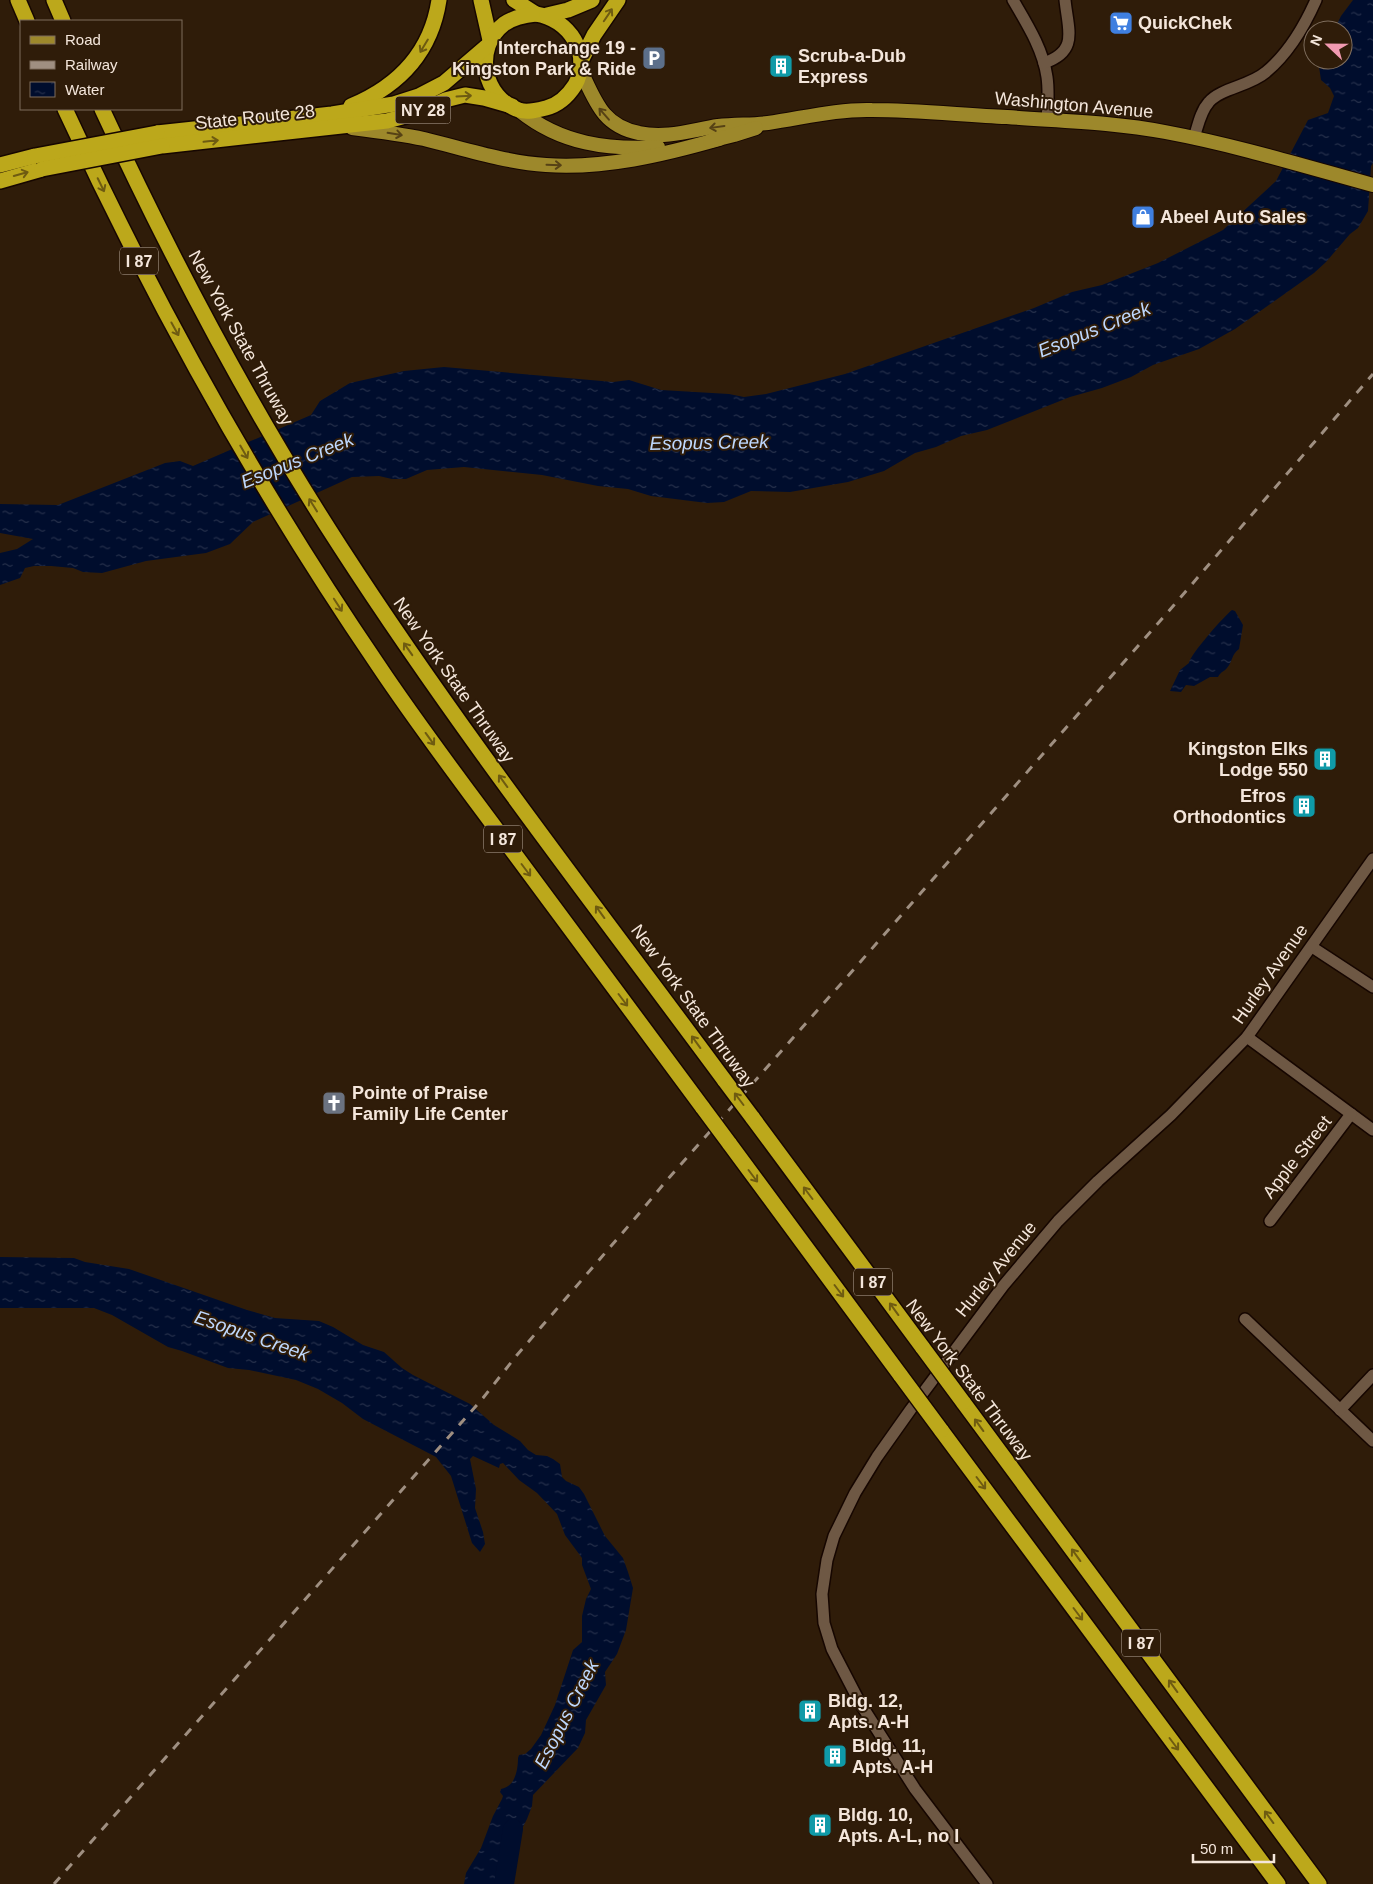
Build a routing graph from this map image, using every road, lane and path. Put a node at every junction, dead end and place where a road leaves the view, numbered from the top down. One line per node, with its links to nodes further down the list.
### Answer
1 (18, 0): 13 (highway)
2 (54, 0): 14 (highway)
3 (63, 0): 15 (highway)
4 (439, 0): 22 (highway, one-way to 22)
5 (481, 0): 16 (highway)
6 (514, 0): 12 (highway)
7 (592, 0): 12 (highway)
8 (618, 0): 18 (highway, one-way to 8)
9 (1013, 0): 17 (street)
10 (1065, 0): 17 (street)
11 (1316, 0): 26 (street)
12 (542, 15): 16 (highway); 18 (highway)
13 (27, 20)
14 (63, 20)
15 (70, 20)
16 (488, 44): 19 (highway); 22 (highway, State Route 28 / NY 28)
17 (1044, 63): 23 (street)
18 (580, 65): 19 (highway); 24 (main road, Washington Avenue, one-way to 18)
19 (516, 109): 25 (highway, State Route 28 / NY 28, one-way to 19); 28 (main road, Washington Avenue)
20 (66, 110): 45 (highway, I 87, one-way to 45, bridge)
21 (102, 110): 46 (highway, New York State Thruway / I 87, one-way to 21, bridge)
22 (332, 114): 27 (highway, State Route 28 / NY 28)
23 (1047, 120): 24 (main road, Washington Avenue); 26 (main road, Washington Avenue)
24 (766, 123): 28 (main road, Washington Avenue)
25 (347, 127): 27 (highway, State Route 28 / NY 28, one-way to 25); 28 (main road, one-way to 28)
26 (1194, 138): 32 (main road, Washington Avenue)
27 (160, 139): 29 (highway, State Route 28 / NY 28, bridge)
28 (719, 139)
29 (39, 162): 30 (highway, State Route 28 / NY 28); 31 (highway, State Route 28 / NY 28, one-way to 29)
30 (0, 165)
31 (0, 181)
32 (1373, 185)
33 (1373, 859): 34 (street, Hurley Avenue)
34 (1312, 947): 35 (street); 36 (street, Hurley Avenue)
35 (1373, 987)
36 (1247, 1037): 37 (street); 44 (street, Hurley Avenue)
37 (1352, 1114): 38 (street); 39 (street, Apple Street)
38 (1373, 1130)
39 (1270, 1221)
40 (1245, 1319): 42 (street)
41 (1373, 1375): 42 (street)
42 (1340, 1410): 43 (street)
43 (1373, 1441)
44 (987, 1884)
45 (1278, 1884)
46 (1319, 1884)

